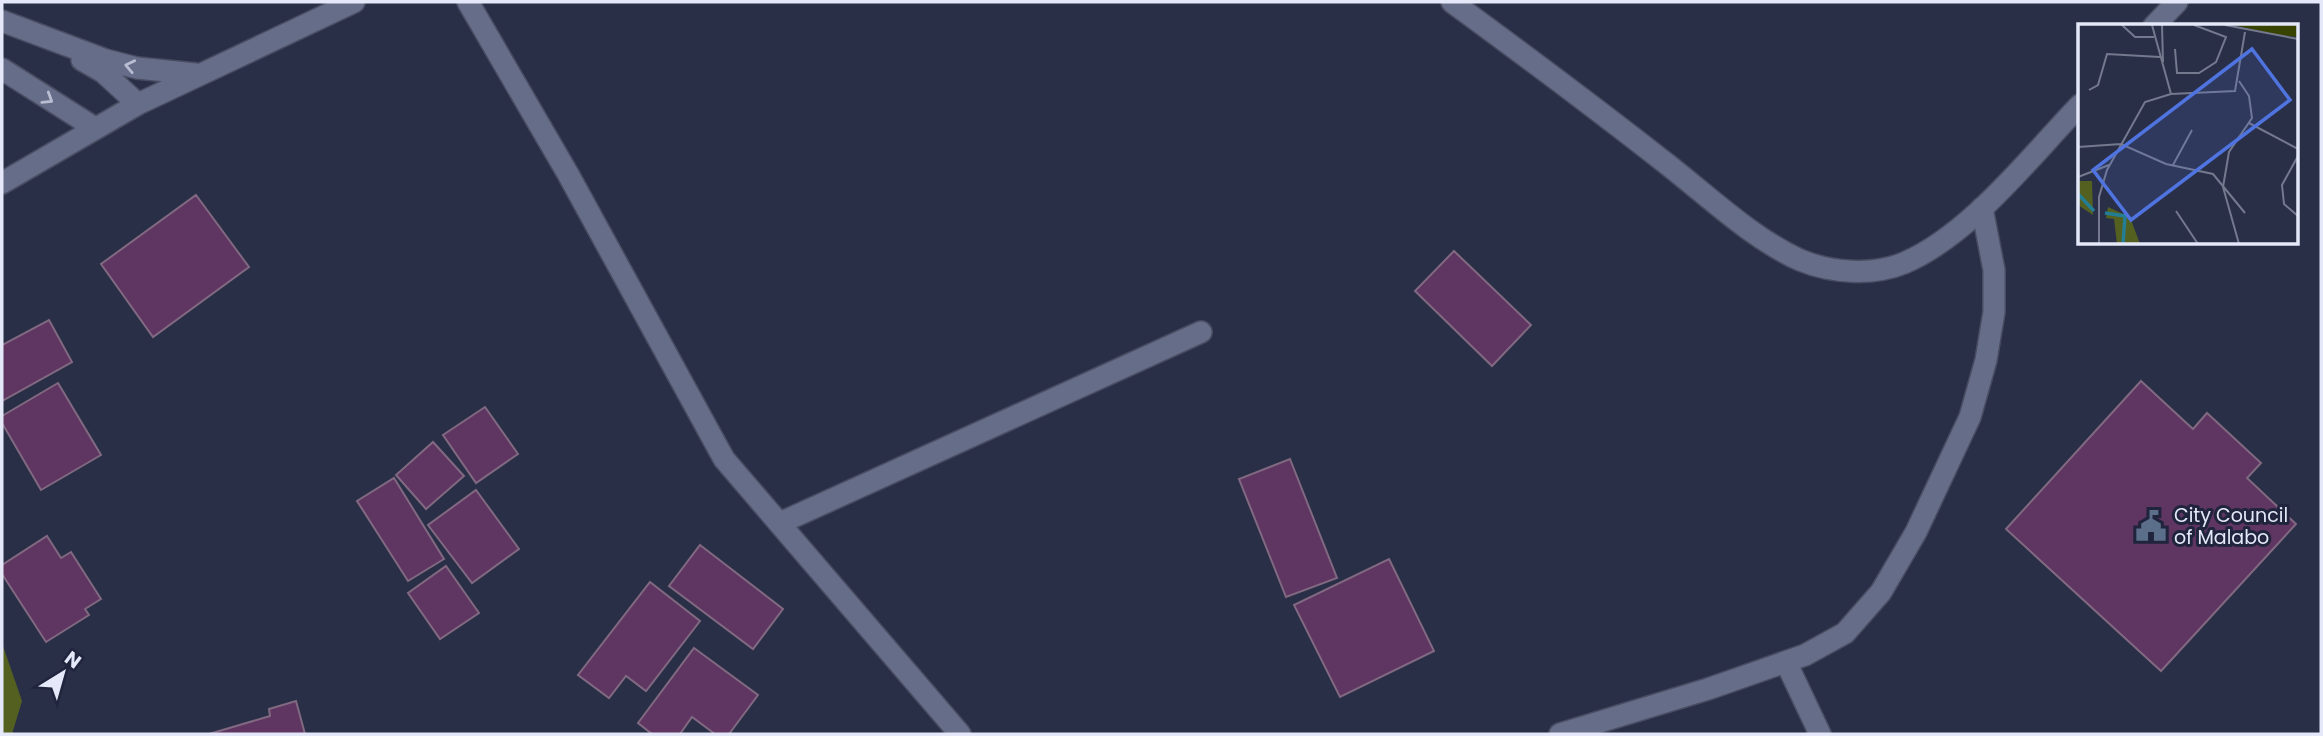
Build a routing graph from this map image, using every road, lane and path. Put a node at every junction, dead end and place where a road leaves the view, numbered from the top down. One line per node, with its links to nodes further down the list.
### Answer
1 (354, 2): 9 (street)
2 (468, 2): 16 (street)
3 (1452, 2): 14 (street)
4 (2177, 2): 6 (street)
5 (2, 21): 7 (street)
6 (2156, 24)
7 (48, 39): 9 (street, one-way to 7); 10 (street)
8 (2, 69): 12 (street, one-way to 12)
9 (198, 74): 10 (street)
10 (138, 104): 12 (street)
11 (2078, 107): 14 (street)
12 (95, 128): 13 (street)
13 (2, 183)
14 (1982, 208): 17 (street)
15 (1201, 332): 16 (street)
16 (780, 523): 18 (street)
17 (1786, 662): 19 (street); 20 (street)
18 (960, 734)
19 (1560, 734)
20 (1820, 734)

